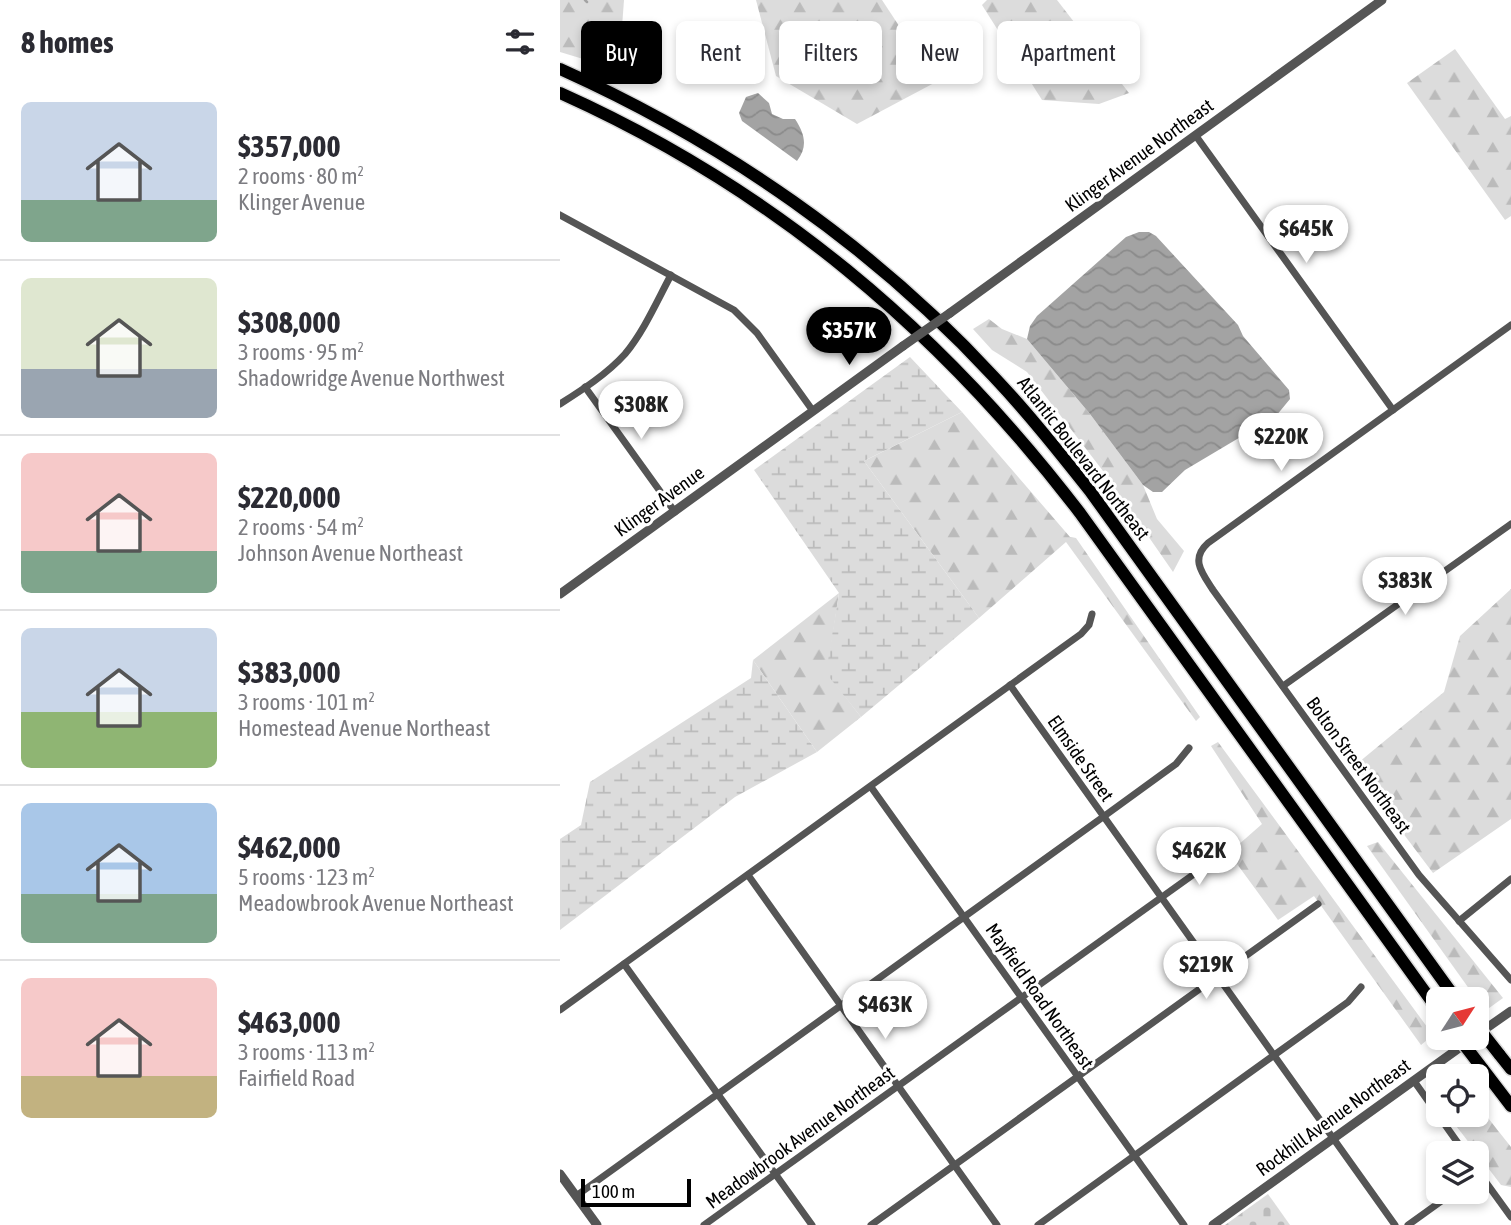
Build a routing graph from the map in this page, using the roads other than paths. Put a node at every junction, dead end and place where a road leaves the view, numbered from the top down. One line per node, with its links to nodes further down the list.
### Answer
1 (1382, 0): 4 (street, Klinger Avenue Northeast)
2 (560, 69): 33 (highway, Atlantic Boulevard Northeast)
3 (560, 93): 34 (highway, Atlantic Boulevard Northeast)
4 (1196, 136): 7 (street, Klinger Avenue Northeast); 11 (street)
5 (560, 215): 6 (street)
6 (671, 275): 9 (street); 12 (street)
7 (950, 313): 12 (street, Klinger Avenue, bridge)
8 (1511, 325): 11 (street)
9 (585, 387): 10 (street); 13 (street)
10 (560, 404)
11 (1393, 410): 18 (street, Bolton Street Northeast)
12 (813, 411): 13 (street, Klinger Avenue)
13 (675, 512): 15 (street, Klinger Avenue)
14 (1511, 524): 18 (street)
15 (560, 594)
16 (1092, 614): 17 (street)
17 (1010, 685): 20 (street); 21 (street, Elmside Street)
18 (1283, 686): 28 (street, Bolton Street Northeast)
19 (1189, 748): 21 (street)
20 (871, 787): 23 (street); 27 (street, Mayfield Road Northeast)
21 (1103, 817): 25 (street, Elmside Street); 27 (street)
22 (1222, 854): 25 (street, Meadowbrook Avenue Northeast)
23 (748, 875): 29 (street); 36 (street)
24 (1511, 879): 28 (street)
25 (1160, 897): 30 (street, Elmside Street); 35 (street, Meadowbrook Avenue Northeast)
26 (1318, 904): 30 (street)
27 (964, 916): 35 (street, Mayfield Road Northeast); 36 (street)
28 (1459, 921): 31 (street, Bolton Street Northeast)
29 (624, 964): 37 (street); 48 (street)
30 (1216, 976): 43 (street, Elmside Street); 45 (street)
31 (1511, 980)
32 (1361, 987): 43 (street)
33 (1448, 987)
34 (1426, 993)
35 (1022, 997): 45 (street, Mayfield Road Northeast); 47 (street, Meadowbrook Avenue Northeast)
36 (842, 1005): 47 (street); 48 (street)
37 (560, 1010)
38 (1511, 1011): 39 (street, Rockhill Avenue Northeast)
39 (1489, 1026)
40 (1489, 1041): 44 (highway, bridge)
41 (1456, 1050): 46 (street, Rockhill Avenue Northeast)
42 (1468, 1050): 49 (highway, bridge)
43 (1273, 1056): 50 (street, Elmside Street); 52 (street)
44 (1511, 1069)
45 (1078, 1076): 52 (street, Mayfield Road Northeast); 53 (street)
46 (1414, 1081): 50 (street, Rockhill Avenue Northeast); 51 (street)
47 (899, 1085): 53 (street); 55 (street, Meadowbrook Avenue Northeast)
48 (718, 1094): 55 (street); 57 (street)
49 (1511, 1106)
50 (1333, 1139): 67 (street, Rockhill Avenue Northeast); 68 (street, Elmside Street)
51 (1456, 1141)
52 (1135, 1156): 65 (street); 66 (street, Mayfield Road Northeast)
53 (955, 1164): 63 (street); 64 (street)
54 (560, 1174): 57 (street)
55 (775, 1174): 61 (street, Meadowbrook Avenue Northeast); 62 (street)
56 (1489, 1188): 59 (street)
57 (576, 1196): 60 (street)
58 (1437, 1204): 69 (street)
59 (1511, 1217)
60 (593, 1224)
61 (704, 1225)
62 (812, 1225)
63 (871, 1225)
64 (997, 1225)
65 (1038, 1225)
66 (1184, 1225)
67 (1213, 1225)
68 (1395, 1225)
69 (1408, 1225)

